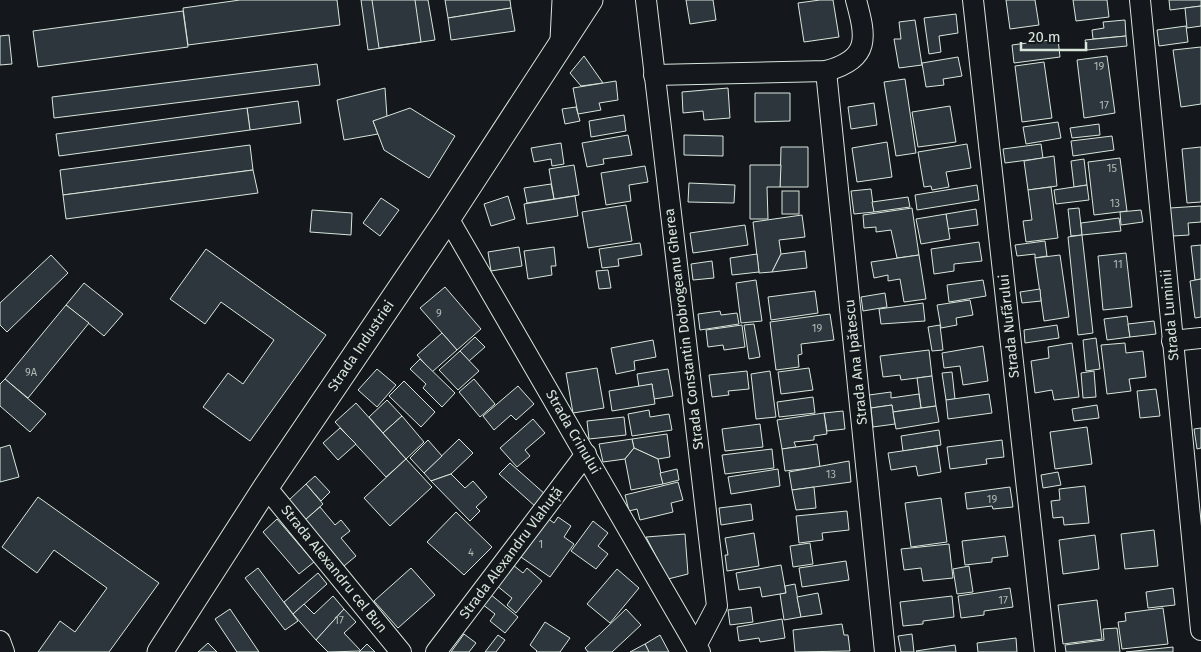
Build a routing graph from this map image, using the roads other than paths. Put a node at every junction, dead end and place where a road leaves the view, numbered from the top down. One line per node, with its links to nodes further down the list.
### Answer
1 (565, 0): 7 (street)
2 (590, 0): 7 (street, Strada Industriei)
3 (646, 0): 9 (street, Strada Constantin Dobrogeanu Gherea)
4 (856, 0): 8 (street)
5 (973, 0): 23 (street, Strada Nufărului)
6 (1140, 0): 12 (street, Strada Luminii)
7 (563, 40): 10 (street, Strada Industriei)
8 (826, 71): 9 (street); 22 (street, Strada Ana Ipătescu)
9 (654, 75): 17 (street, Strada Constantin Dobrogeanu Gherea)
10 (448, 218): 13 (street, Strada Crinului); 14 (street, Strada Industriei)
11 (1201, 338): 12 (street)
12 (1172, 342): 15 (street, Strada Luminii)
13 (586, 454): 17 (street, Strada Crinului); 21 (street, Strada Alexandru Vlahuță)
14 (266, 486): 19 (street, Strada Industriei); 20 (street, Strada Alexandru cel Bun)
15 (1201, 630)
16 (0, 641): 18 (street)
17 (698, 649)
18 (4, 652)
19 (160, 652)
20 (401, 652)
21 (436, 652)
22 (885, 652)
23 (1045, 652)

